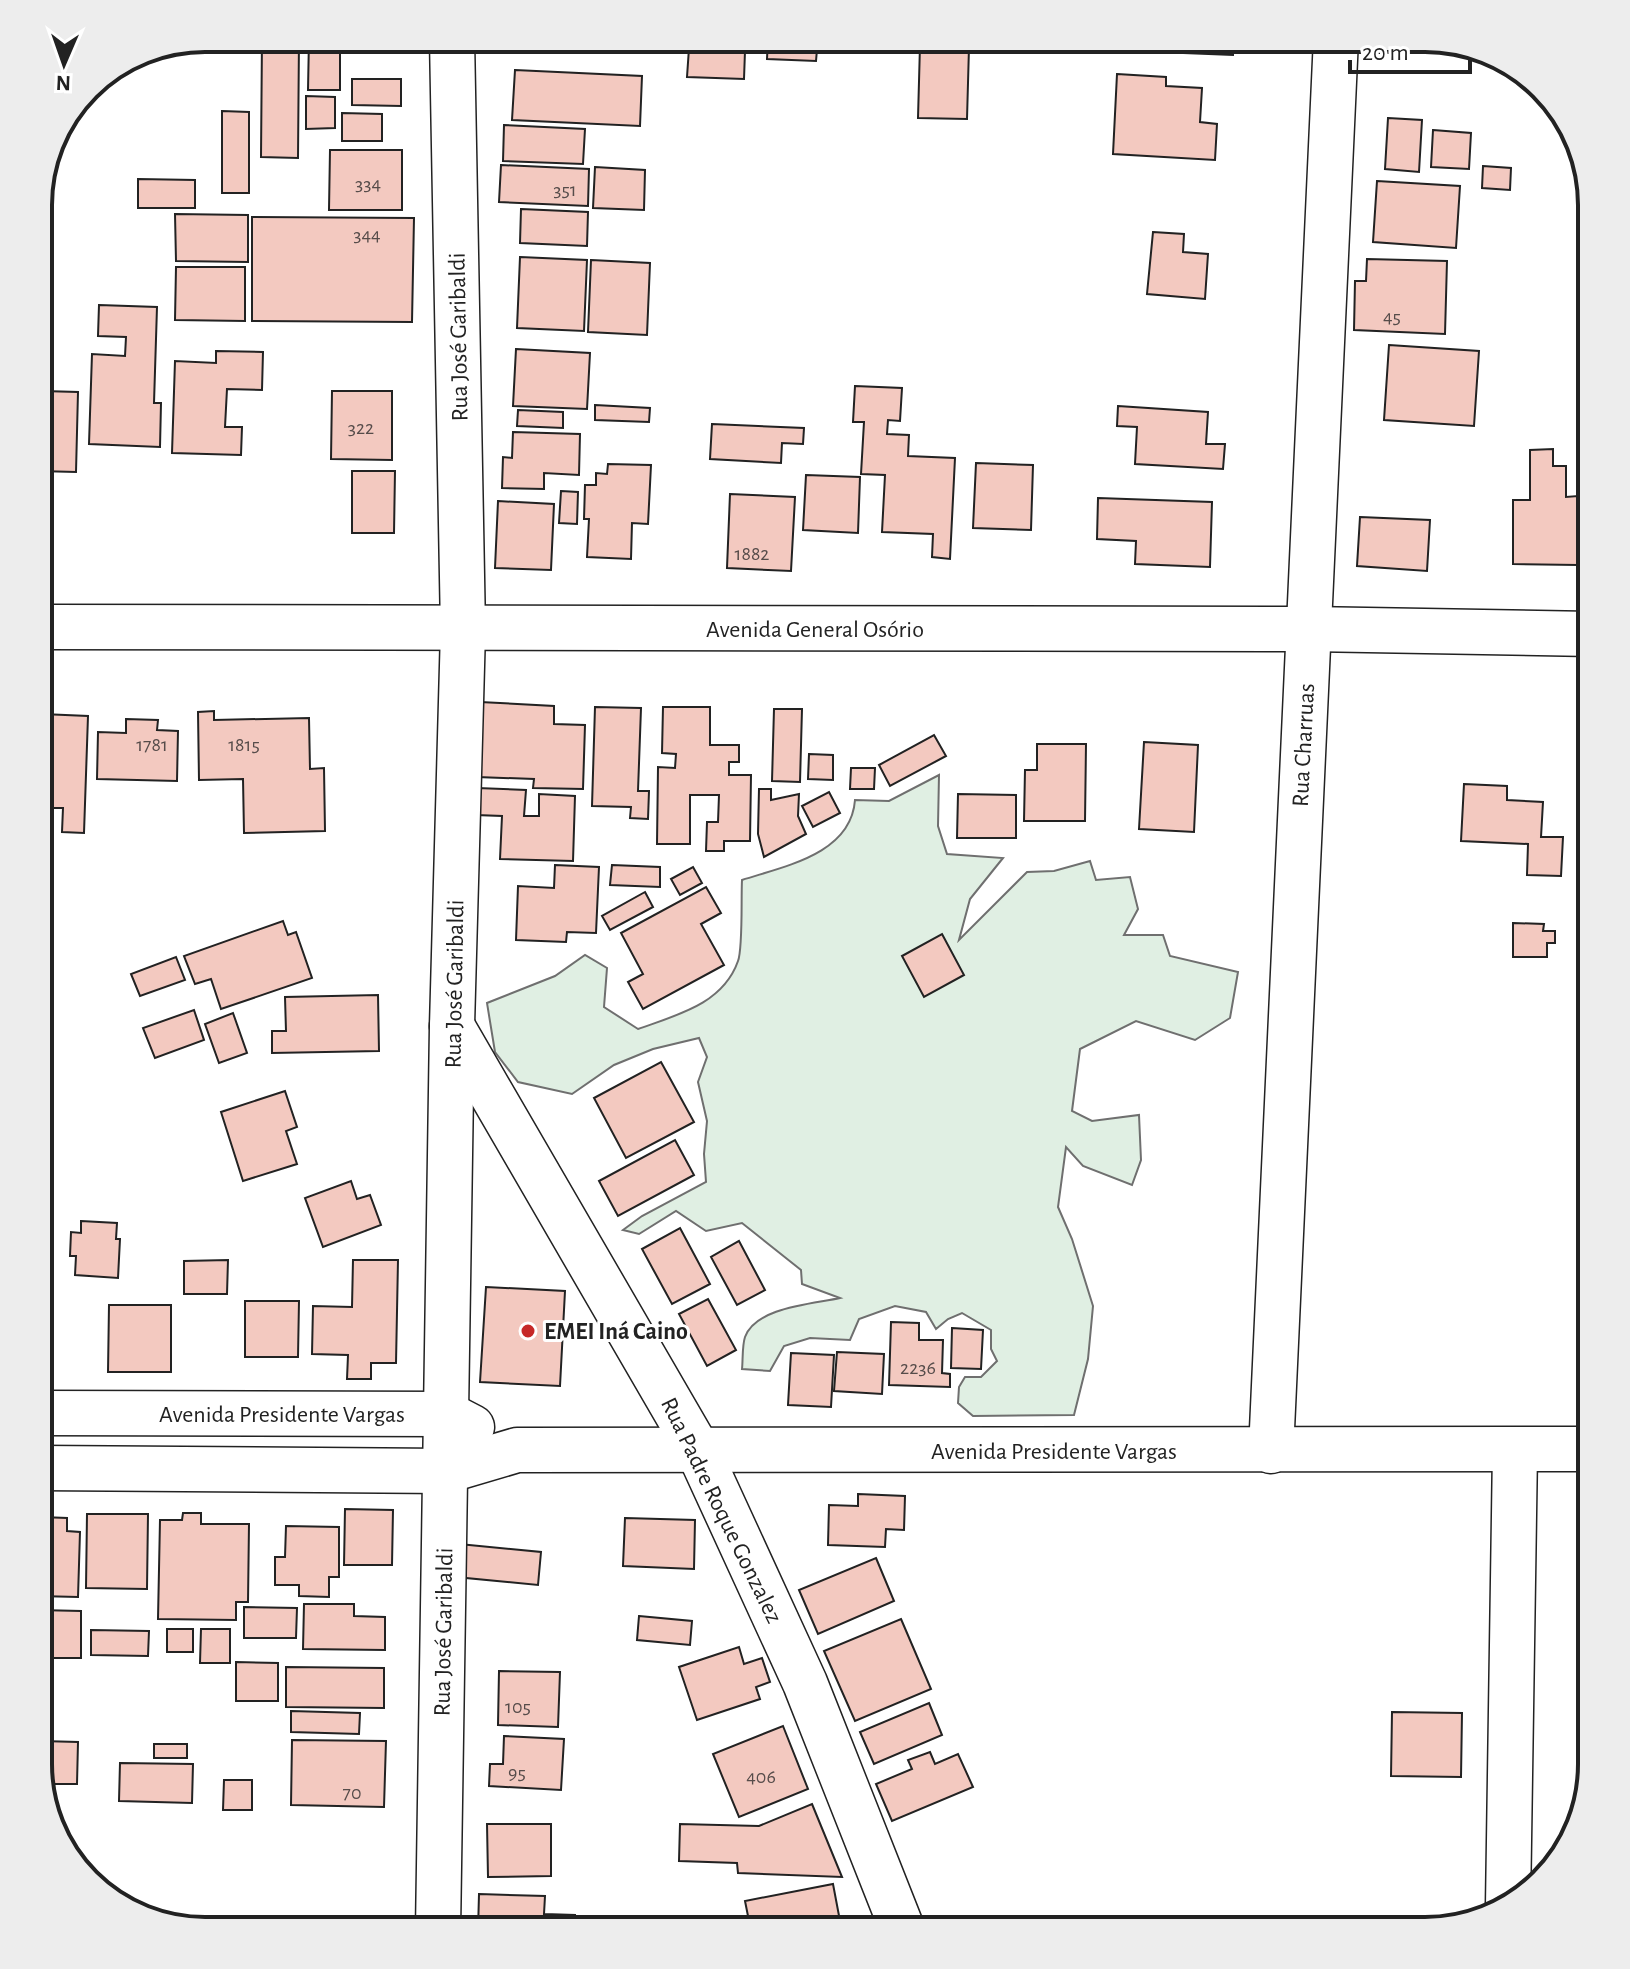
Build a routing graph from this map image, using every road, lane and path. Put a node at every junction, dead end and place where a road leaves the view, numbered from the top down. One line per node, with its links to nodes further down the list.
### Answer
1 (452, 52): 5 (street, Rua José Garibaldi)
2 (1335, 52): 4 (street, Rua Charruas)
3 (52, 627): 5 (street, Avenida General Osório)
4 (1309, 629): 5 (street, Avenida General Osório); 6 (street, Avenida General Osório); 14 (street, Rua Charruas)
5 (463, 630): 7 (street, Rua José Garibaldi)
6 (1578, 634)
7 (452, 1026): 9 (street, Rua José Garibaldi); 12 (street, Rua Padre Roque Gonzalez)
8 (52, 1413): 9 (street, Avenida Presidente Vargas)
9 (447, 1414): 11 (street, Avenida Presidente Vargas); 16 (street, Rua José Garibaldi)
10 (1578, 1449): 13 (street, Avenida Presidente Vargas)
11 (517, 1450): 12 (street, Avenida Presidente Vargas); 16 (street, Avenida Presidente Vargas)
12 (698, 1450): 14 (street, Avenida Presidente Vargas); 19 (street, Rua Padre Roque Gonzalez)
13 (1515, 1450): 14 (street, Avenida Presidente Vargas); 17 (street)
14 (1271, 1451)
15 (52, 1468): 16 (street, Avenida Presidente Vargas)
16 (446, 1471): 18 (street, Rua José Garibaldi)
17 (1508, 1892)
18 (438, 1917)
19 (897, 1917)

